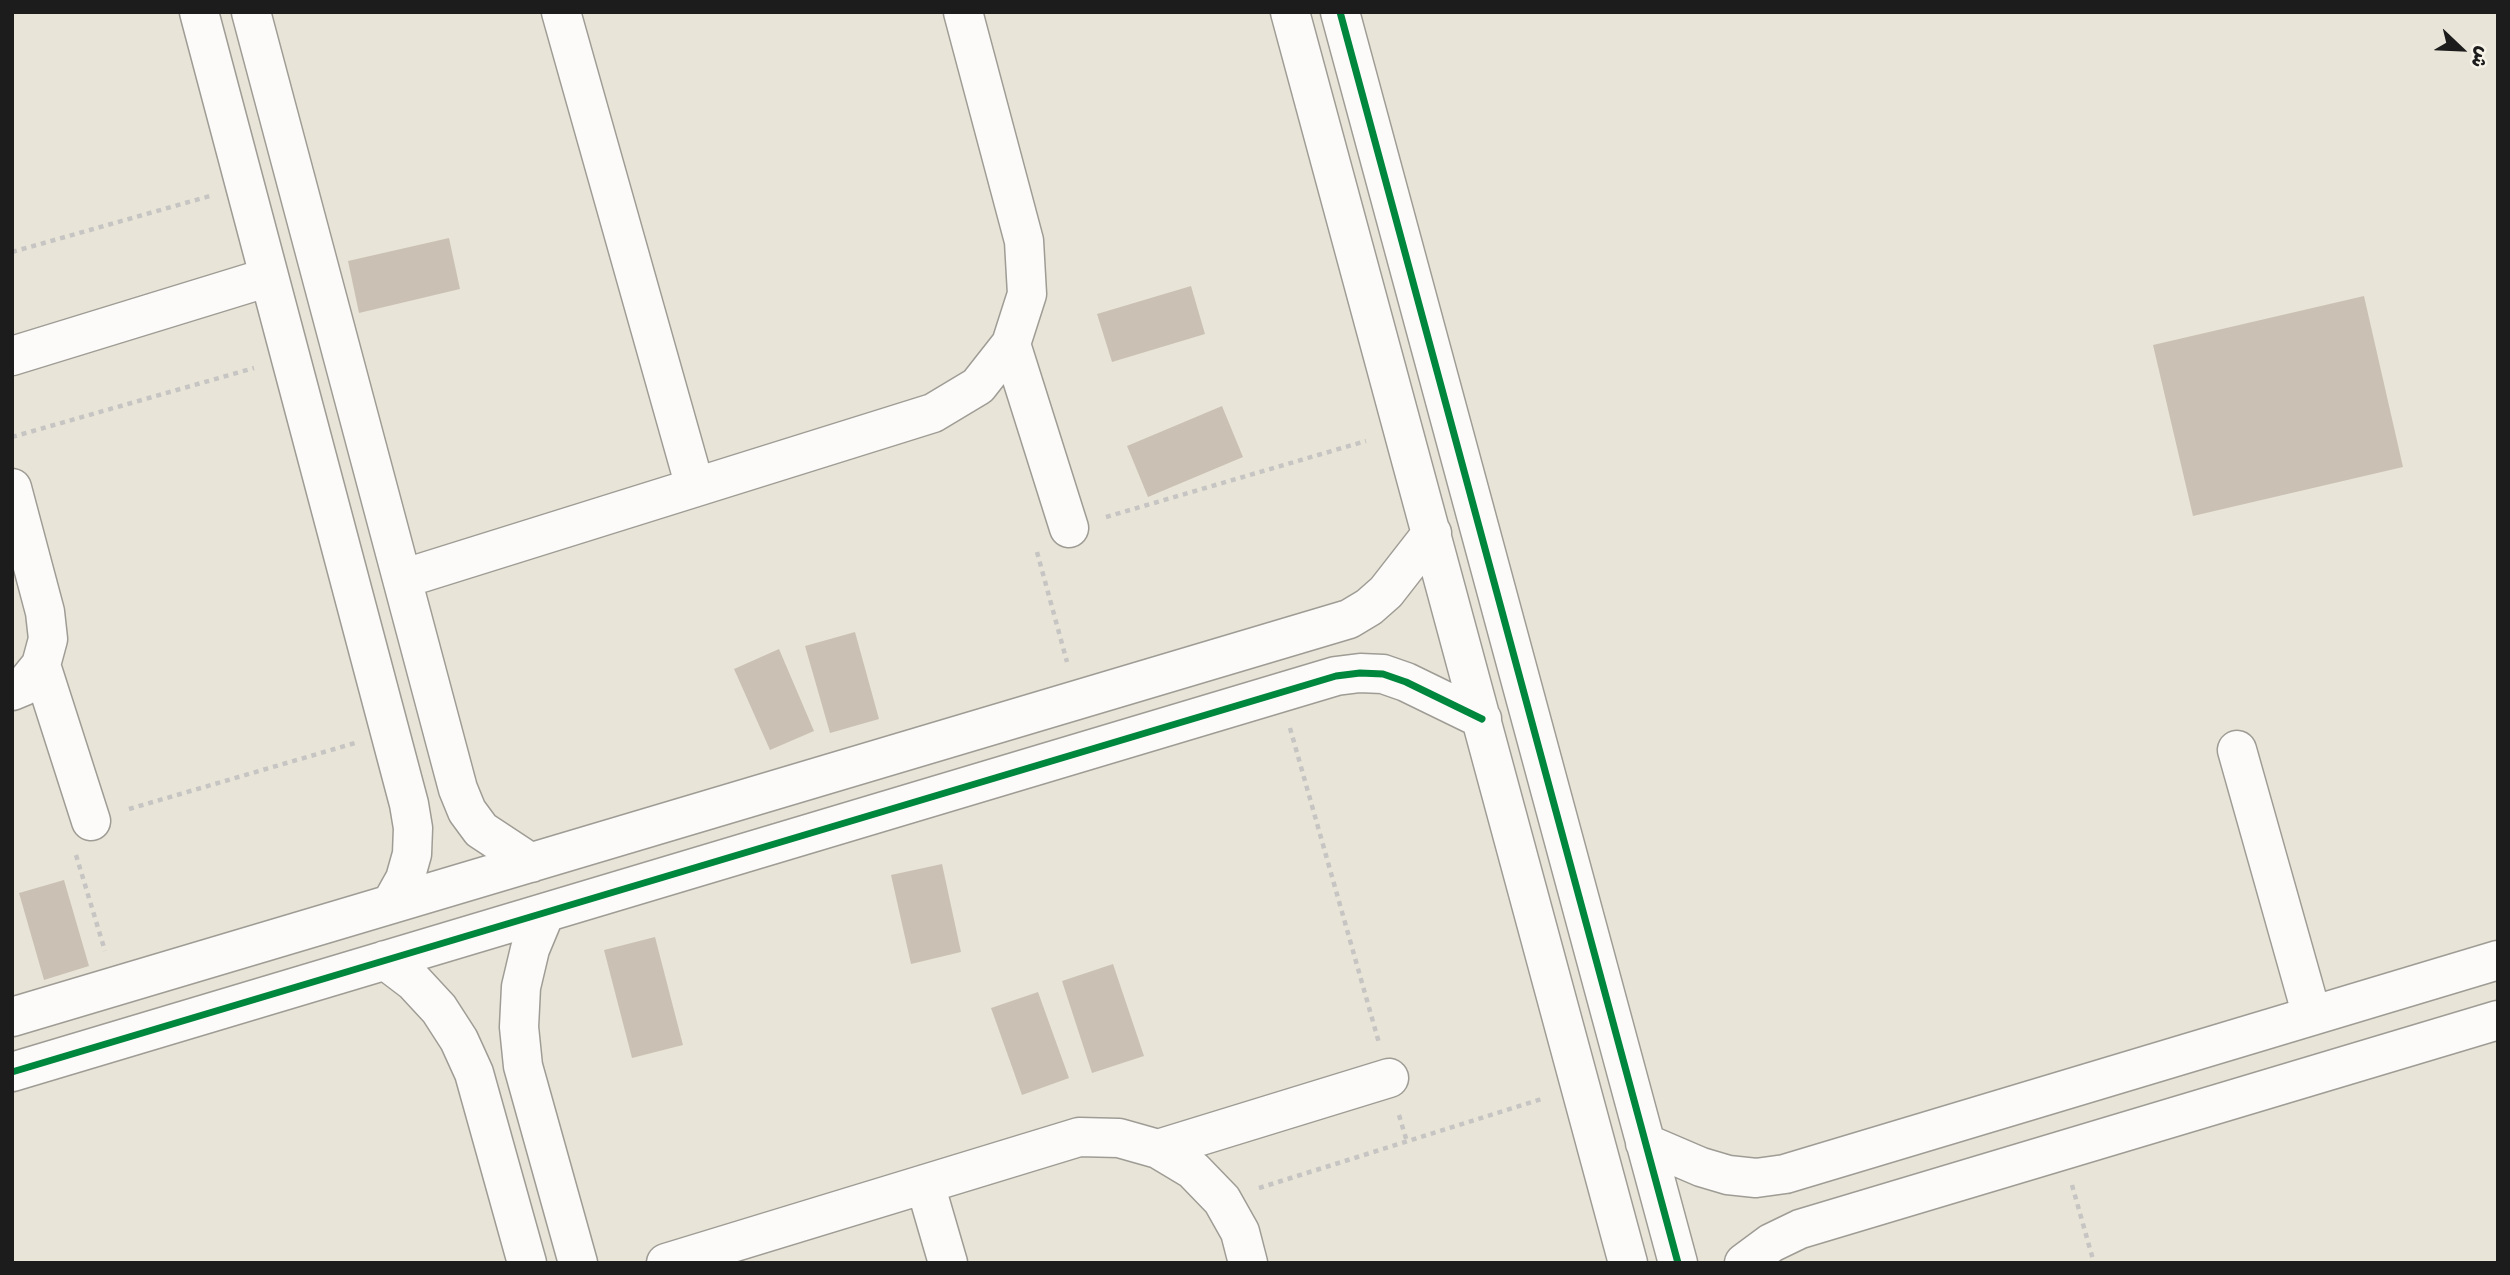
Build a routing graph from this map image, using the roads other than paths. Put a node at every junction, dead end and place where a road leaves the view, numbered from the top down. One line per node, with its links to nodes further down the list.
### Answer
1 (199, 12): 7 (street)
2 (251, 12): 14 (street)
3 (561, 12): 10 (street)
4 (963, 12): 8 (street)
5 (1290, 12): 13 (street)
6 (1340, 12): 34 (street)
7 (269, 277): 9 (street); 22 (street)
8 (1011, 344): 10 (street); 12 (street)
9 (12, 356)
10 (695, 487): 14 (street)
11 (12, 488): 16 (street)
12 (1069, 528)
13 (1432, 533): 15 (street); 19 (street)
14 (402, 579): 21 (street)
15 (1295, 635): 17 (street); 24 (street)
16 (41, 665): 18 (street); 23 (street)
17 (1295, 689): 19 (street); 26 (street)
18 (12, 691)
19 (1482, 719): 44 (street)
20 (2237, 750): 29 (street)
21 (458, 789): 22 (street); 24 (street)
22 (409, 804): 25 (street)
23 (91, 821)
24 (531, 863): 25 (street)
25 (391, 904): 30 (street)
26 (545, 912): 27 (street); 40 (street)
27 (385, 960): 32 (street); 39 (street)
28 (2498, 961): 29 (street)
29 (2312, 1016): 36 (street)
30 (12, 1017)
31 (2498, 1020): 38 (street)
32 (12, 1072)
33 (1389, 1078): 35 (street)
34 (1645, 1143): 36 (street); 45 (street)
35 (1158, 1149): 37 (street); 43 (street)
36 (1785, 1174): 38 (street)
37 (925, 1184): 41 (street); 42 (street)
38 (1800, 1229): 46 (street)
39 (527, 1263)
40 (578, 1263)
41 (666, 1263)
42 (948, 1263)
43 (1248, 1263)
44 (1629, 1263)
45 (1678, 1263)
46 (1745, 1263)

